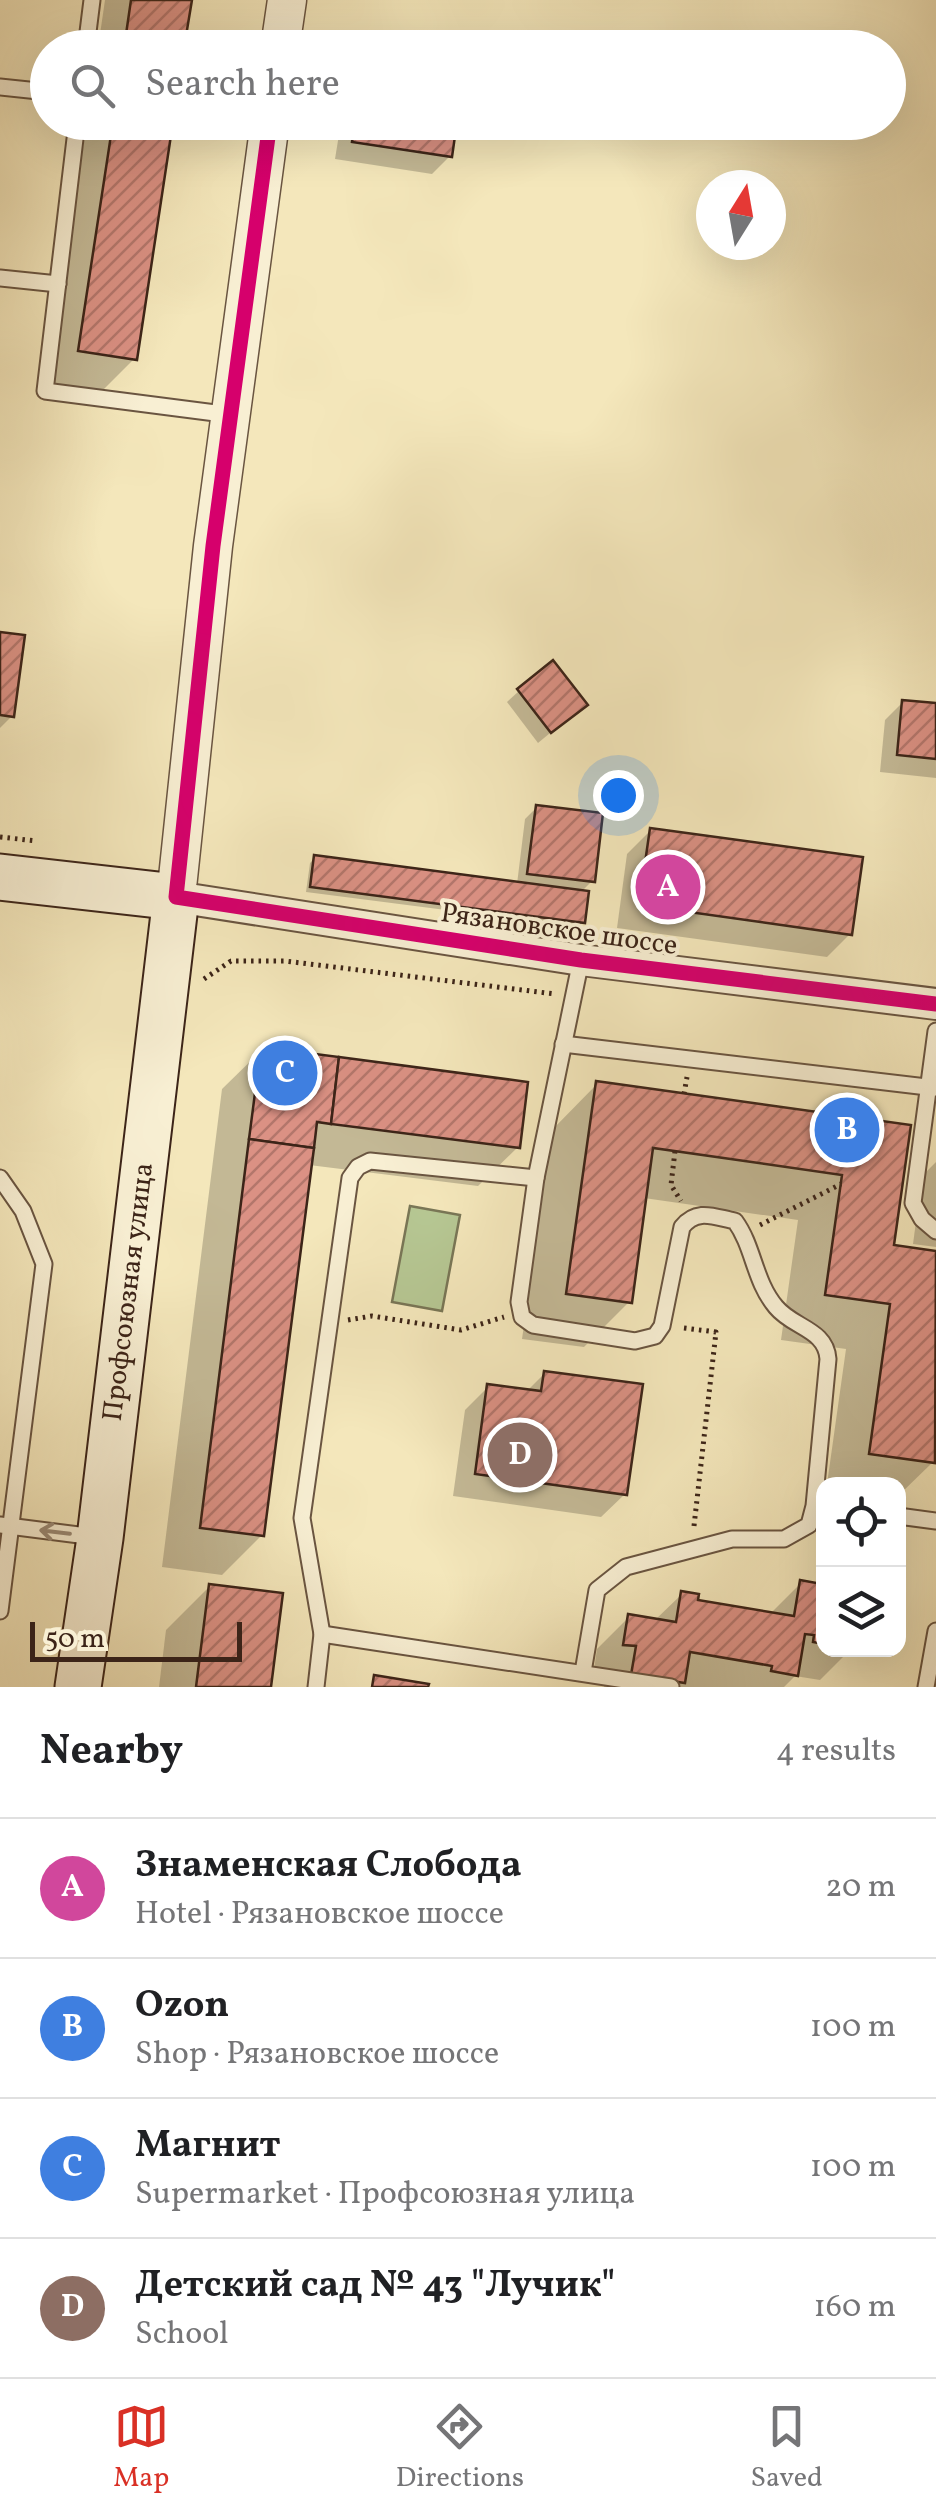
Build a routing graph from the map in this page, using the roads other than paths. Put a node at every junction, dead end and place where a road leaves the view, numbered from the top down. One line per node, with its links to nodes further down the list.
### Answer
1 (92, 0): 3 (lane)
2 (287, 0): 4 (street)
3 (88, 30)
4 (283, 30)
5 (0, 87): 6 (lane)
6 (30, 90)
7 (75, 140): 10 (lane)
8 (268, 140): 11 (street)
9 (0, 278): 10 (lane)
10 (58, 284): 11 (lane)
11 (231, 414): 13 (street)
12 (0, 877): 13 (main road, Рязановское шоссе)
13 (176, 897): 14 (street, Рязановское шоссе); 27 (main road, Профсоюзная улица)
14 (581, 960): 15 (street, Рязановское шоссе); 17 (lane)
15 (936, 1004)
16 (936, 1031): 18 (lane)
17 (563, 1044): 18 (lane); 20 (lane)
18 (932, 1088): 21 (lane)
19 (0, 1178): 26 (lane)
20 (536, 1178): 22 (lane); 30 (lane)
21 (936, 1231)
22 (820, 1477)
23 (816, 1512): 31 (lane)
24 (906, 1517): 25 (lane)
25 (936, 1522)
26 (5, 1526): 27 (lane, one-way to 26); 28 (lane)
27 (100, 1538): 32 (main road, Профсоюзная улица)
28 (0, 1611)
29 (936, 1631): 35 (lane)
30 (322, 1634): 31 (lane); 33 (lane)
31 (583, 1672): 34 (lane)
32 (78, 1687)
33 (316, 1687)
34 (671, 1687)
35 (926, 1687)

